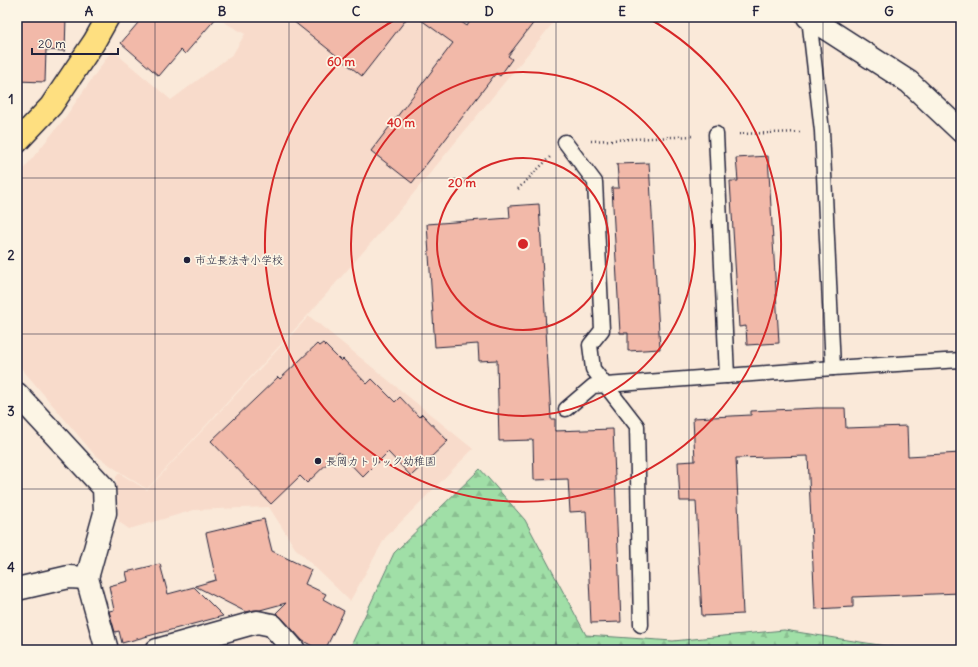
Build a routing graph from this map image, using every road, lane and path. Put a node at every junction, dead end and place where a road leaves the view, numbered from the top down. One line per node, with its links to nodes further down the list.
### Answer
1 (108, 17): 6 (main road)
2 (808, 18): 3 (lane); 4 (street)
3 (822, 131): 5 (path); 10 (lane)
4 (961, 132)
5 (716, 134): 7 (path); 11 (lane)
6 (17, 142)
7 (565, 142): 8 (path); 12 (lane)
8 (518, 189)
9 (961, 360): 10 (lane)
10 (833, 368): 11 (lane)
11 (727, 376): 12 (lane)
12 (605, 384): 14 (lane); 17 (lane)
13 (17, 394): 15 (street)
14 (566, 409)
15 (88, 578): 16 (street); 18 (street)
16 (17, 589)
17 (641, 625)
18 (107, 650)
19 (157, 650): 20 (street)
20 (294, 650)

